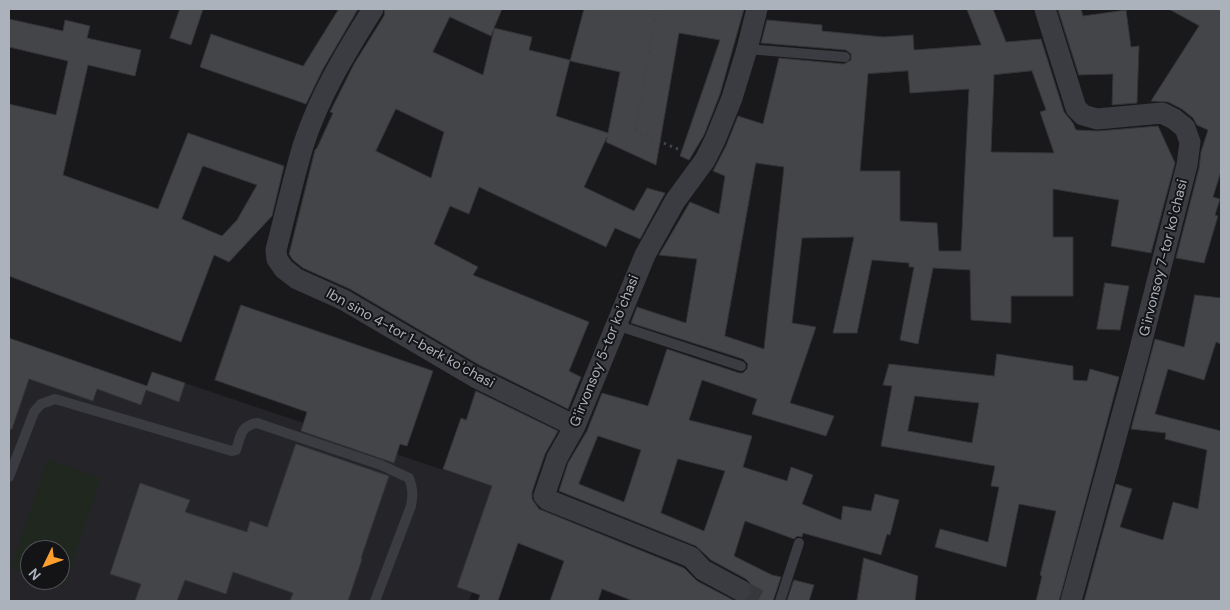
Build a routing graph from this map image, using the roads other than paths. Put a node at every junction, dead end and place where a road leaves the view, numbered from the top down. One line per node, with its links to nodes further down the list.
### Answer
1 (373, 9): 8 (street, Ibn sino 4-tor 1-berk koʼchasi)
2 (757, 9): 4 (street, Gʼirvonsoy 5-tor koʼchasi)
3 (1045, 9): 14 (street, Gʼirvonsoy 7-tor koʼchasi)
4 (747, 49): 5 (lane); 6 (street, Gʼirvonsoy 5-tor koʼchasi)
5 (846, 57)
6 (616, 325): 7 (lane); 8 (street, Gʼirvonsoy 5-tor koʼchasi)
7 (740, 366)
8 (575, 426): 11 (street, Gʼirvonsoy 5-tor koʼchasi)
9 (9, 477): 12 (lane)
10 (799, 543): 13 (lane)
11 (740, 590)
12 (375, 601)
13 (780, 601)
14 (1071, 601)

